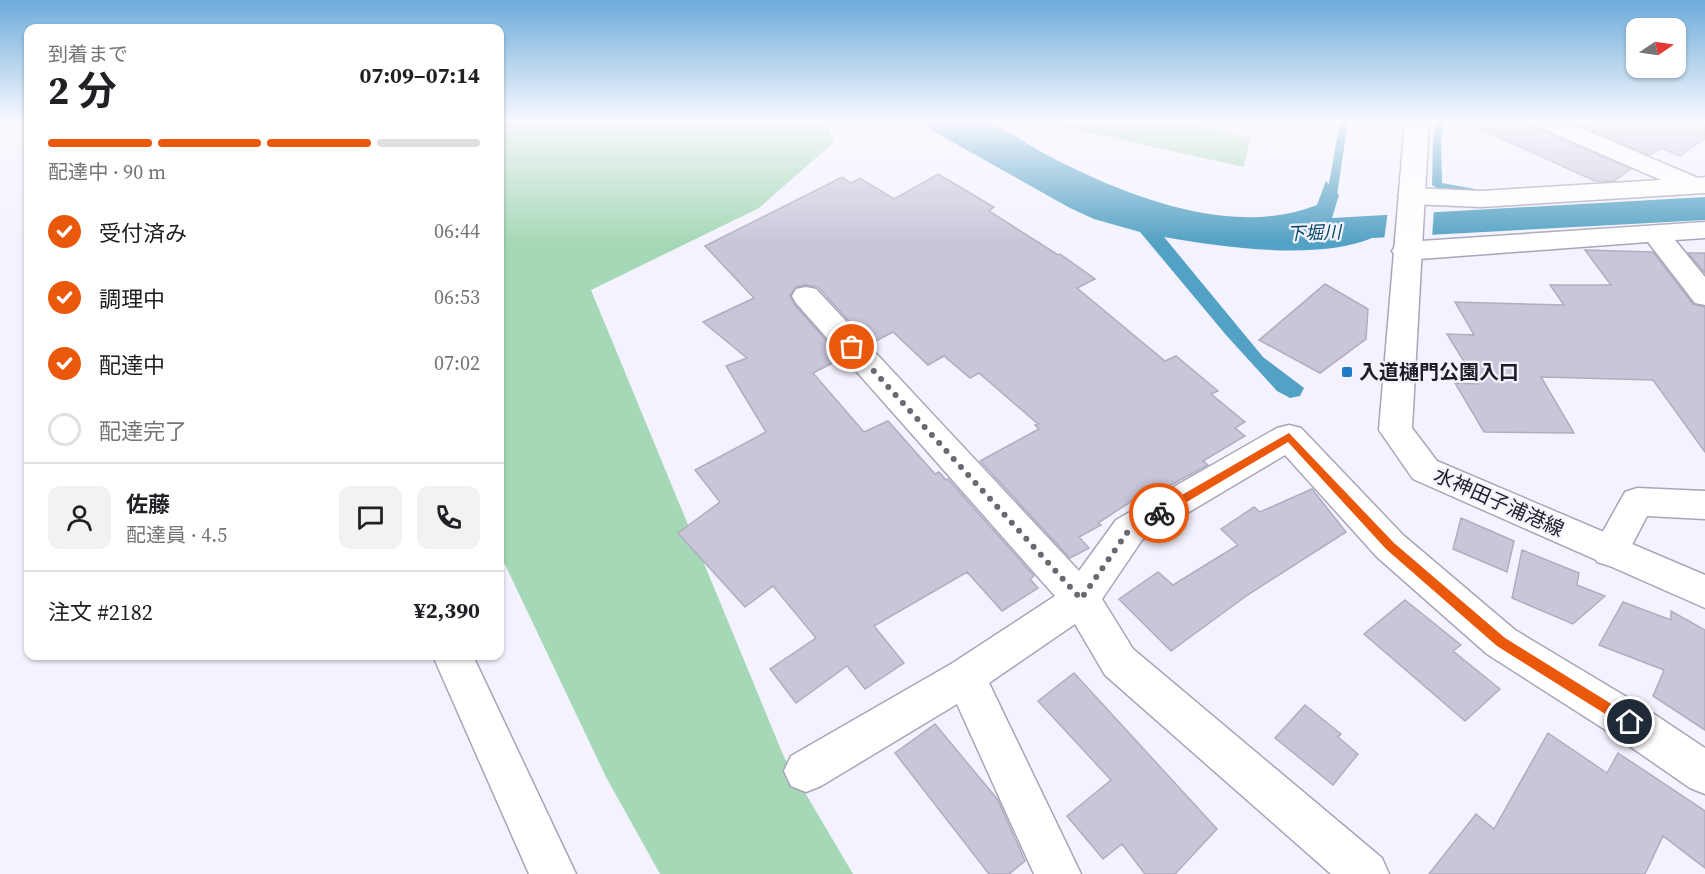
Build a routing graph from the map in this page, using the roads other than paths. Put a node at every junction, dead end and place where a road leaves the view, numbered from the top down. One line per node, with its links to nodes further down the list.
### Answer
1 (1414, 162): 4 (street, 水神田子浦港線)
2 (1642, 162): 3 (street)
3 (1700, 186): 4 (street)
4 (1411, 202): 7 (street, 水神田子浦港線)
5 (1705, 230): 6 (street)
6 (1655, 233): 7 (street); 9 (street)
7 (1407, 247): 11 (street, 水神田子浦港線)
8 (806, 296): 13 (street)
9 (1705, 296)
10 (1705, 506): 11 (street)
11 (1610, 551): 12 (street, 水神田子浦港線)
12 (1705, 592)
13 (1081, 599): 15 (street); 17 (street); 20 (street)
14 (455, 660): 18 (street)
15 (965, 677): 16 (street); 19 (street)
16 (806, 771)
17 (1705, 773)
18 (553, 874)
19 (1058, 874)
20 (1366, 874)

